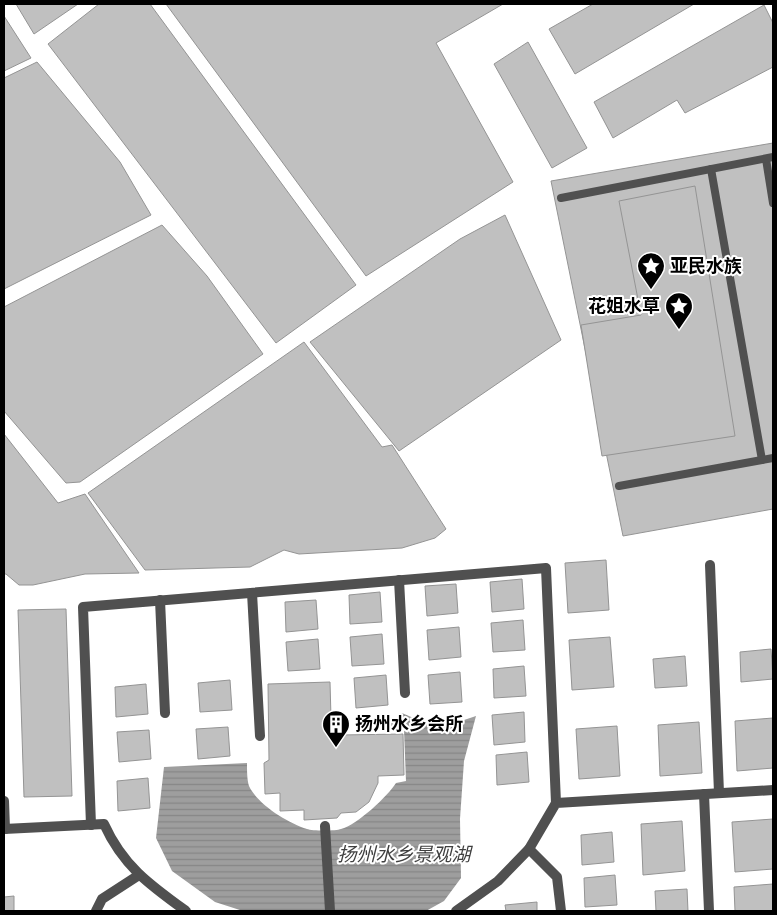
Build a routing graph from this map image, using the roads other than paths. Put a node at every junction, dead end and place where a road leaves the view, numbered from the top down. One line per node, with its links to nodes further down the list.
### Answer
1 (770, 158): 2 (lane); 4 (lane)
2 (711, 169): 3 (lane); 6 (lane)
3 (561, 198)
4 (773, 203)
5 (773, 458): 6 (lane)
6 (762, 460): 7 (lane)
7 (619, 486)
8 (710, 565): 16 (street)
9 (399, 580): 10 (street); 12 (street); 19 (street)
10 (252, 593): 11 (street); 14 (street)
11 (160, 600): 13 (street); 20 (street)
12 (405, 693)
13 (165, 713)
14 (260, 736)
15 (773, 790): 16 (street)
16 (719, 793): 17 (street)
17 (704, 794): 19 (street); 30 (street)
18 (4, 801): 22 (street)
19 (556, 803): 23 (street)
20 (90, 824): 22 (street); 24 (street)
21 (326, 826): 27 (street)
22 (4, 829)
23 (529, 849): 28 (street); 29 (street)
24 (140, 875): 25 (street); 26 (street)
25 (96, 911)
26 (186, 911)
27 (330, 911)
28 (456, 911)
29 (561, 911)
30 (709, 911)

